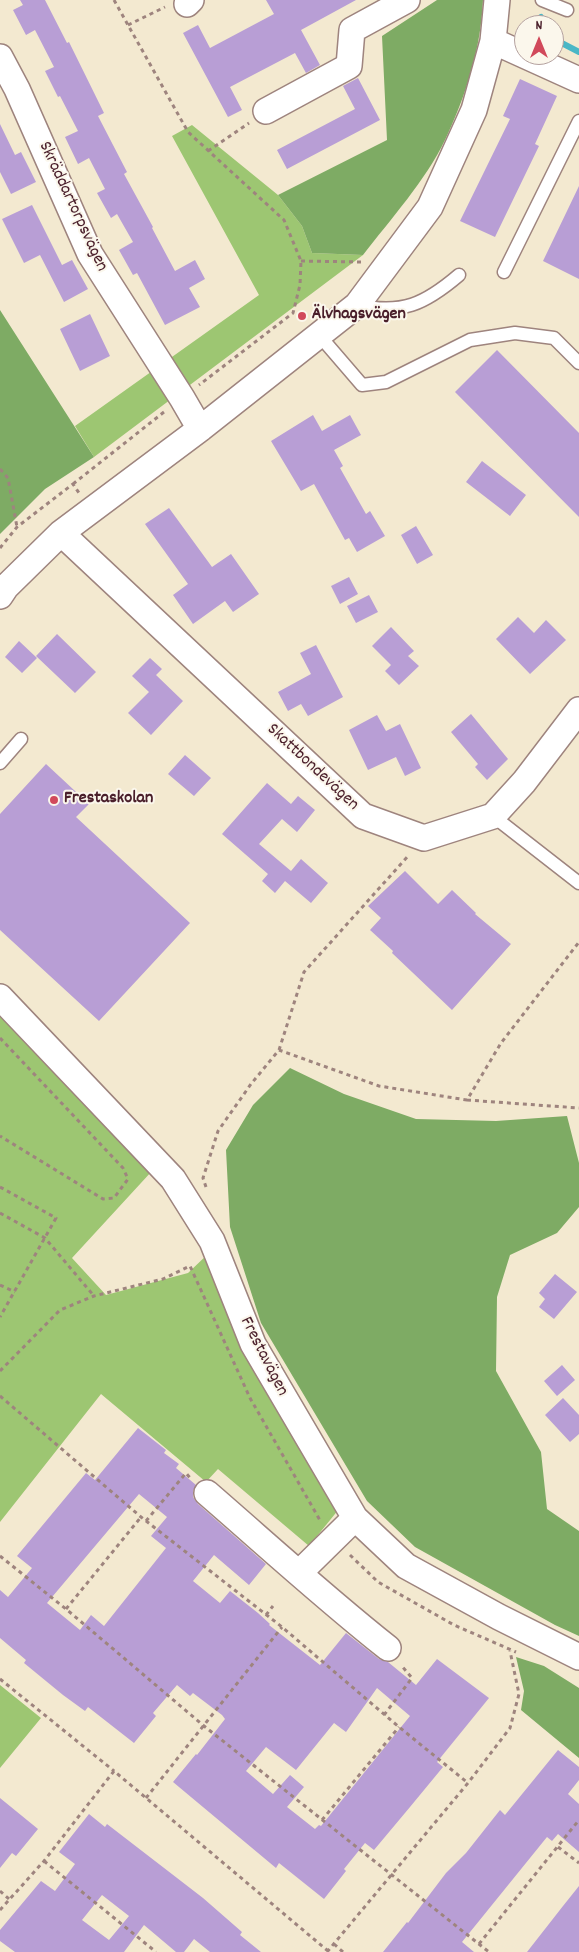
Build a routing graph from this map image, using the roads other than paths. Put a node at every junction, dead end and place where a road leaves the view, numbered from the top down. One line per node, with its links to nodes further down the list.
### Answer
1 (407, 0): 8 (street)
2 (497, 0): 5 (street)
3 (542, 0): 4 (lane)
4 (567, 10)
5 (493, 41): 7 (street); 12 (street)
6 (0, 57): 15 (street, Skräddartorpsvägen)
7 (579, 80)
8 (266, 111)
9 (579, 121): 10 (lane)
10 (504, 272)
11 (459, 275): 12 (lane)
12 (357, 305): 13 (street)
13 (319, 335): 14 (lane); 15 (street)
14 (579, 363)
15 (200, 429): 16 (street)
16 (62, 533): 17 (street); 21 (street, Skattbondevägen)
17 (0, 596)
18 (579, 710): 21 (street)
19 (21, 739): 20 (lane)
20 (0, 763)
21 (493, 816): 22 (lane)
22 (579, 883)
23 (0, 997): 25 (street, Frestavägen)
24 (207, 1493): 26 (street)
25 (355, 1518): 26 (street); 28 (street, Frestavägen)
26 (300, 1572): 27 (street)
27 (388, 1648)
28 (579, 1657)

